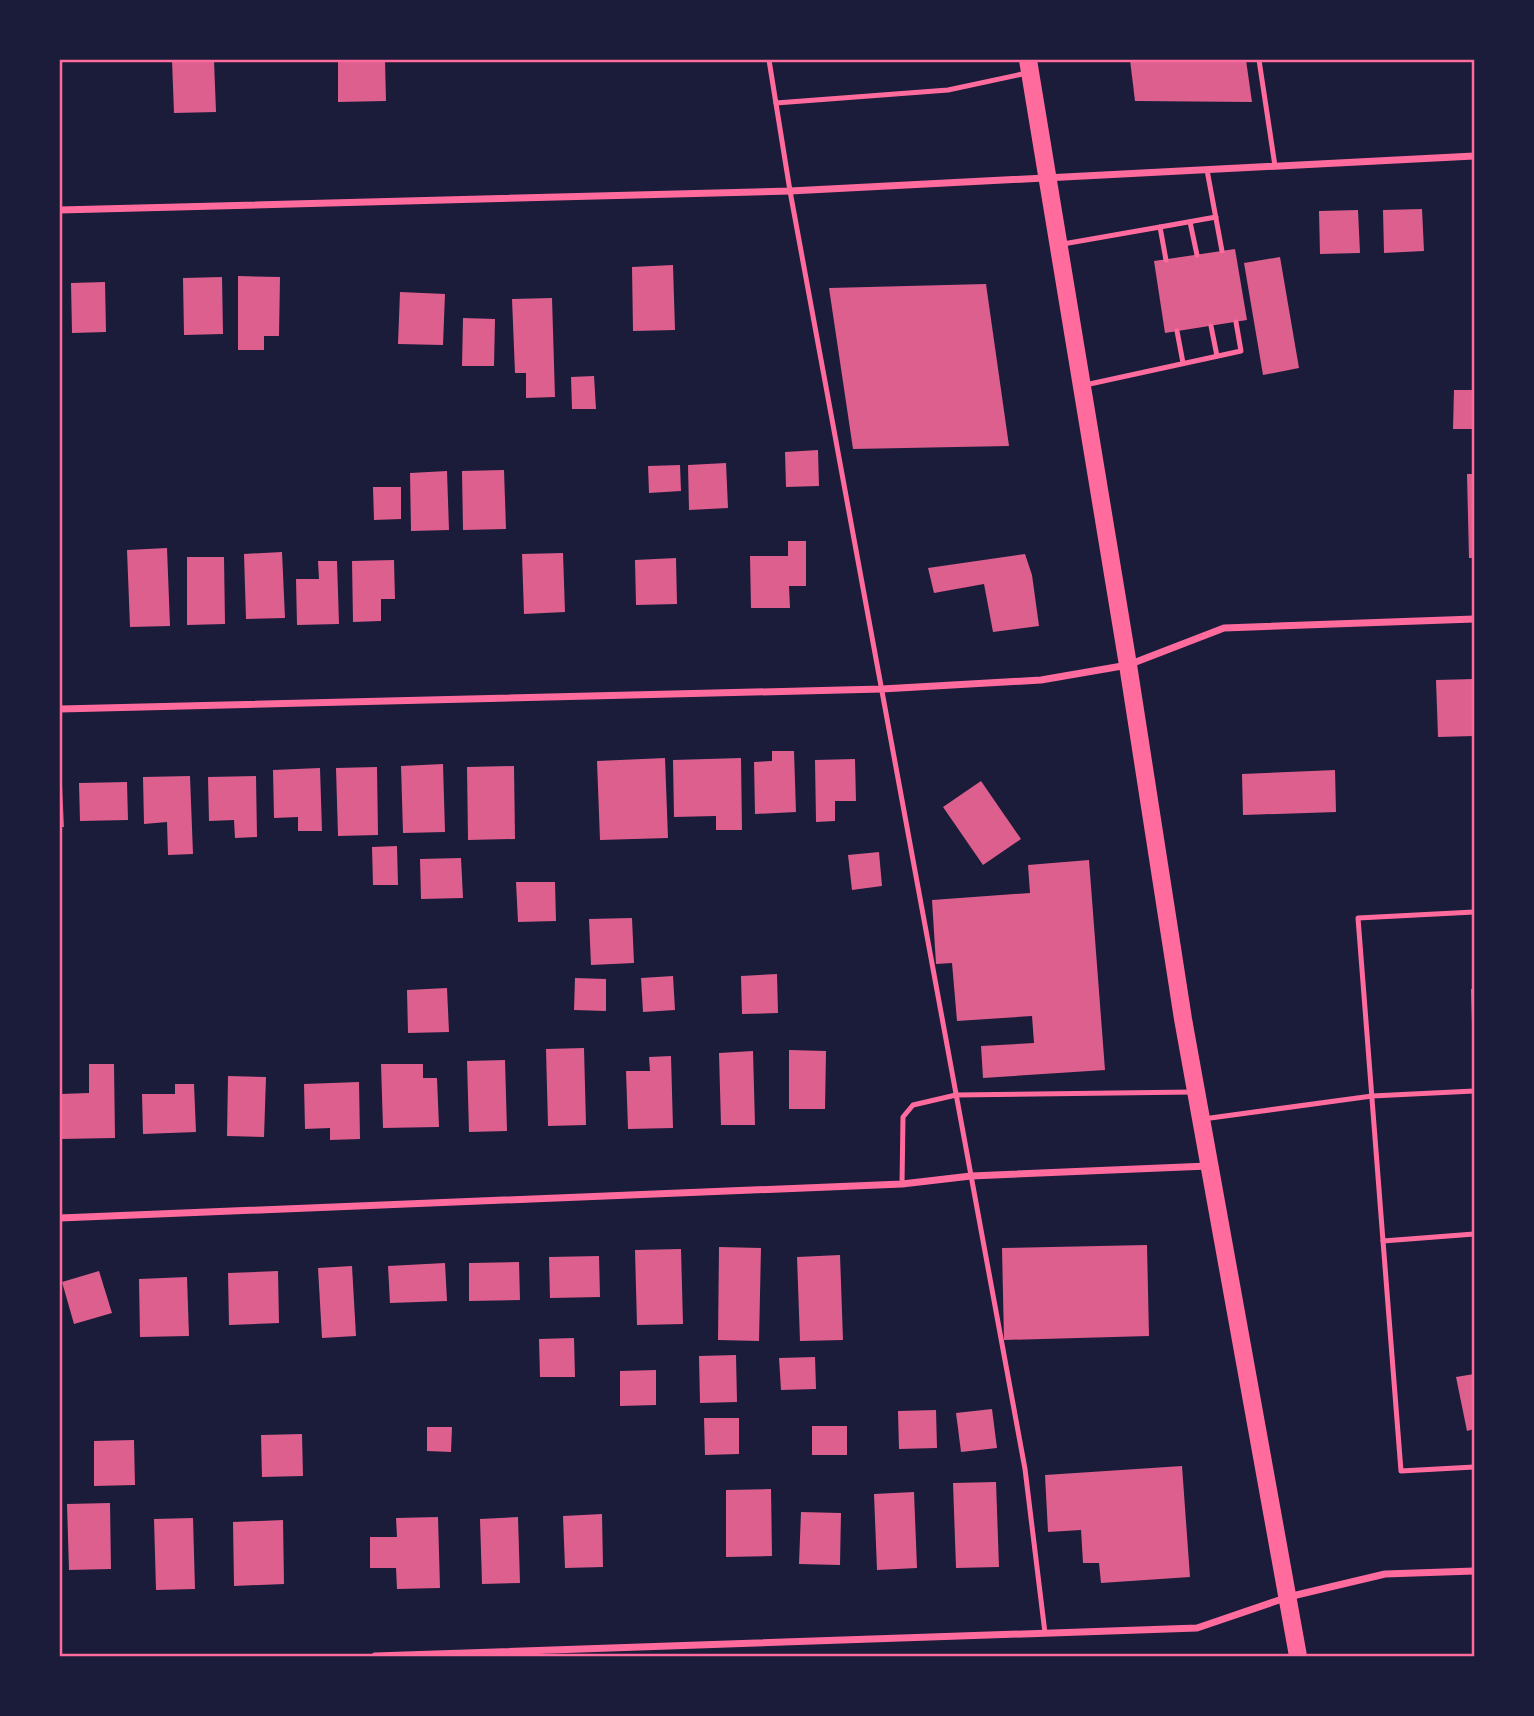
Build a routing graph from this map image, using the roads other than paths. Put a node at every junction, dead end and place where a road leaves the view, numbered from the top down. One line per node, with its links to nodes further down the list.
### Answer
1 (769, 60): 4 (lane)
2 (1259, 60): 6 (lane)
3 (1029, 66): 4 (lane); 8 (main road)
4 (776, 103): 9 (lane)
5 (1475, 156): 6 (street)
6 (1275, 166): 7 (street)
7 (1207, 170): 8 (street); 11 (lane)
8 (1047, 178): 9 (street); 14 (main road)
9 (790, 191): 10 (street); 26 (lane)
10 (60, 210)
11 (1216, 217): 12 (lane); 15 (lane)
12 (1190, 222): 13 (lane); 16 (lane)
13 (1160, 227): 14 (lane); 17 (lane)
14 (1057, 246): 23 (main road)
15 (1222, 251)
16 (1197, 255)
17 (1166, 260)
18 (1236, 322): 21 (lane)
19 (1211, 326): 21 (lane)
20 (1177, 331): 22 (lane)
21 (1217, 356): 22 (lane)
22 (1183, 363): 23 (lane)
23 (1080, 386): 25 (main road)
24 (1475, 619): 25 (street)
25 (1128, 665): 26 (street); 30 (main road)
26 (882, 689): 27 (street); 31 (lane)
27 (60, 709)
28 (1475, 912): 32 (lane)
29 (1475, 1091): 32 (lane)
30 (1196, 1092): 31 (lane); 33 (main road)
31 (956, 1095): 35 (lane); 36 (lane)
32 (1372, 1096): 33 (lane); 39 (lane)
33 (1202, 1119): 34 (main road)
34 (1209, 1166): 35 (street); 42 (main road)
35 (971, 1176): 36 (street); 43 (lane)
36 (902, 1184): 37 (street)
37 (60, 1217)
38 (1475, 1234): 39 (lane)
39 (1383, 1241): 40 (lane)
40 (1475, 1467)
41 (1475, 1571): 42 (street)
42 (1289, 1597): 43 (street); 45 (main road)
43 (1045, 1633): 44 (street)
44 (375, 1657)
45 (1298, 1657)

